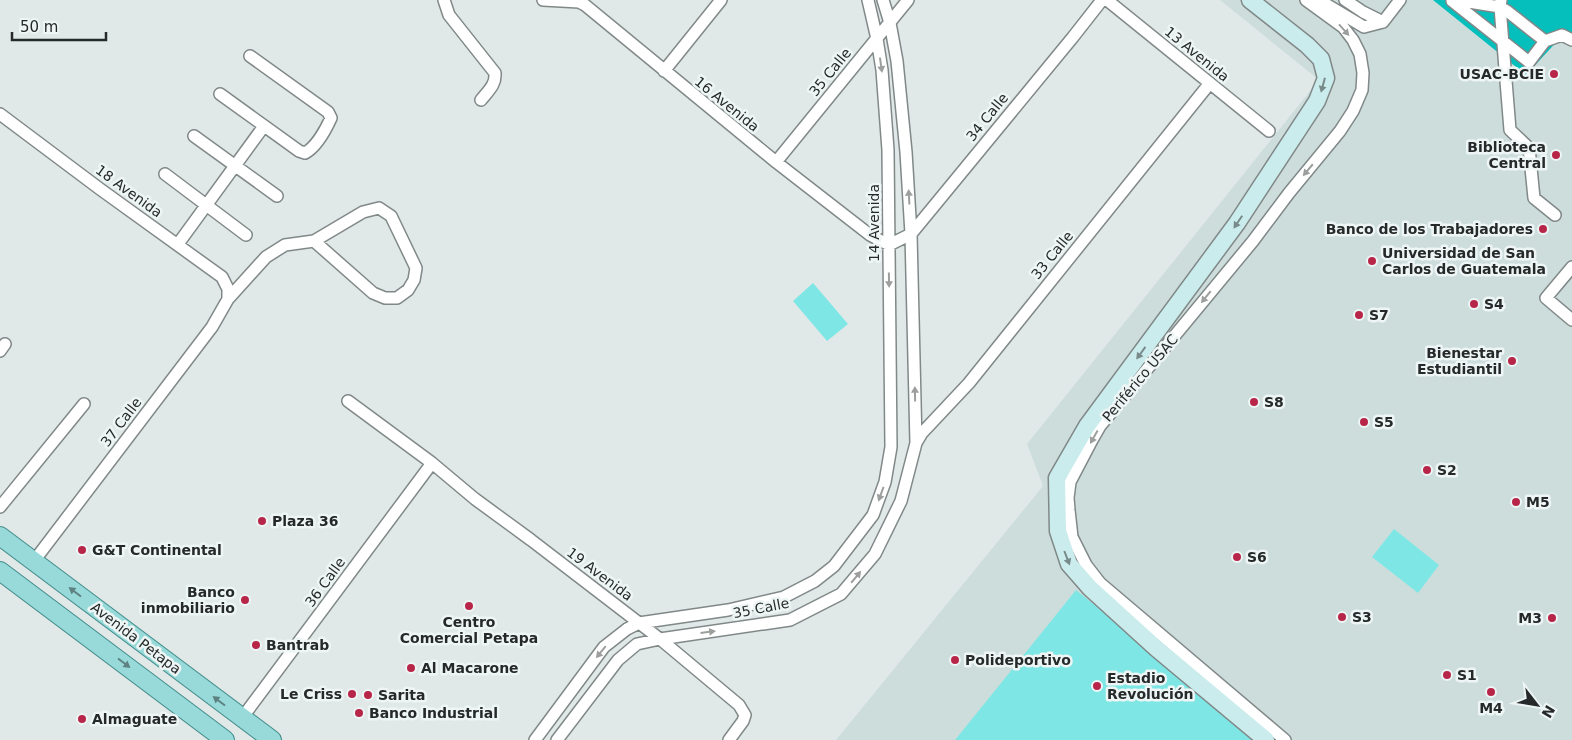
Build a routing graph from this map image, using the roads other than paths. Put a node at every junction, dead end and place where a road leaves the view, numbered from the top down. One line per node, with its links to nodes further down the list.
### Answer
1 (444, 0): 27 (street)
2 (545, 0): 24 (street, 16 Avenida)
3 (721, 0): 24 (street)
4 (868, 0): 20 (street, 14 Avenida)
5 (883, 0): 18 (street)
6 (908, 0): 18 (street, 35 Calle)
7 (1102, 0): 38 (street, 34 Calle)
8 (1107, 0): 25 (street, 13 Avenida)
9 (1250, 0): 65 (street, Periférico USAC, one-way to 65)
10 (1306, 0): 66 (street, Periférico USAC, one-way to 66)
11 (1319, 0): 17 (street)
12 (1345, 0): 17 (street)
13 (1400, 0): 17 (street)
14 (1451, 0): 22 (street)
15 (1456, 0): 16 (street)
16 (1501, 4): 21 (street); 22 (street)
17 (1383, 22)
18 (890, 23): 20 (street, 35 Calle); 38 (street, one-way to 18)
19 (1569, 36): 21 (street)
20 (877, 39): 32 (street, 35 Calle); 42 (street, 14 Avenida, one-way to 42)
21 (1545, 40): 22 (street)
22 (1503, 41): 37 (street)
23 (250, 56): 29 (street)
24 (664, 71): 32 (street, 16 Avenida)
25 (1210, 83): 30 (street, 13 Avenida); 48 (street, 33 Calle)
26 (220, 94): 29 (street)
27 (481, 100)
28 (0, 114): 41 (street, 18 Avenida)
29 (264, 126): 33 (street)
30 (1269, 131)
31 (194, 136): 33 (street)
32 (776, 162): 42 (street, 16 Avenida)
33 (235, 166): 35 (street); 36 (street)
34 (165, 174): 36 (street)
35 (277, 196)
36 (207, 205): 39 (street); 41 (street)
37 (1555, 215)
38 (911, 234): 42 (street, 34 Calle); 48 (street, one-way to 38)
39 (246, 235)
40 (314, 241): 40 (street); 44 (street, 37 Calle)
41 (178, 244): 44 (street, 18 Avenida)
42 (889, 245): 49 (street, 14 Avenida, one-way to 49)
43 (1572, 268): 45 (street)
44 (228, 298): 53 (street, 37 Calle)
45 (1572, 320)
46 (348, 401): 50 (street, 19 Avenida)
47 (84, 404): 51 (street)
48 (916, 443): 57 (street, 35 Calle, one-way to 48)
49 (891, 447): 55 (street, 35 Calle, one-way to 55)
50 (432, 463): 55 (street, 19 Avenida); 59 (street, 36 Calle)
51 (0, 507)
52 (0, 536): 53 (main road, Avenida Petapa)
53 (34, 561): 56 (main road, Avenida Petapa, one-way to 53)
54 (0, 572): 58 (main road, Avenida Petapa)
55 (639, 623): 57 (street, 19 Avenida); 62 (street, 35 Calle, one-way to 62)
56 (135, 637): 58 (main road); 59 (main road, Avenida Petapa, one-way to 56)
57 (660, 639): 63 (street, 35 Calle); 64 (street, 19 Avenida)
58 (99, 644): 60 (main road, Avenida Petapa, one-way to 60)
59 (242, 718): 61 (main road, Avenida Petapa)
60 (225, 740)
61 (272, 740)
62 (535, 740)
63 (557, 740)
64 (729, 740)
65 (1266, 740)
66 (1285, 740)

